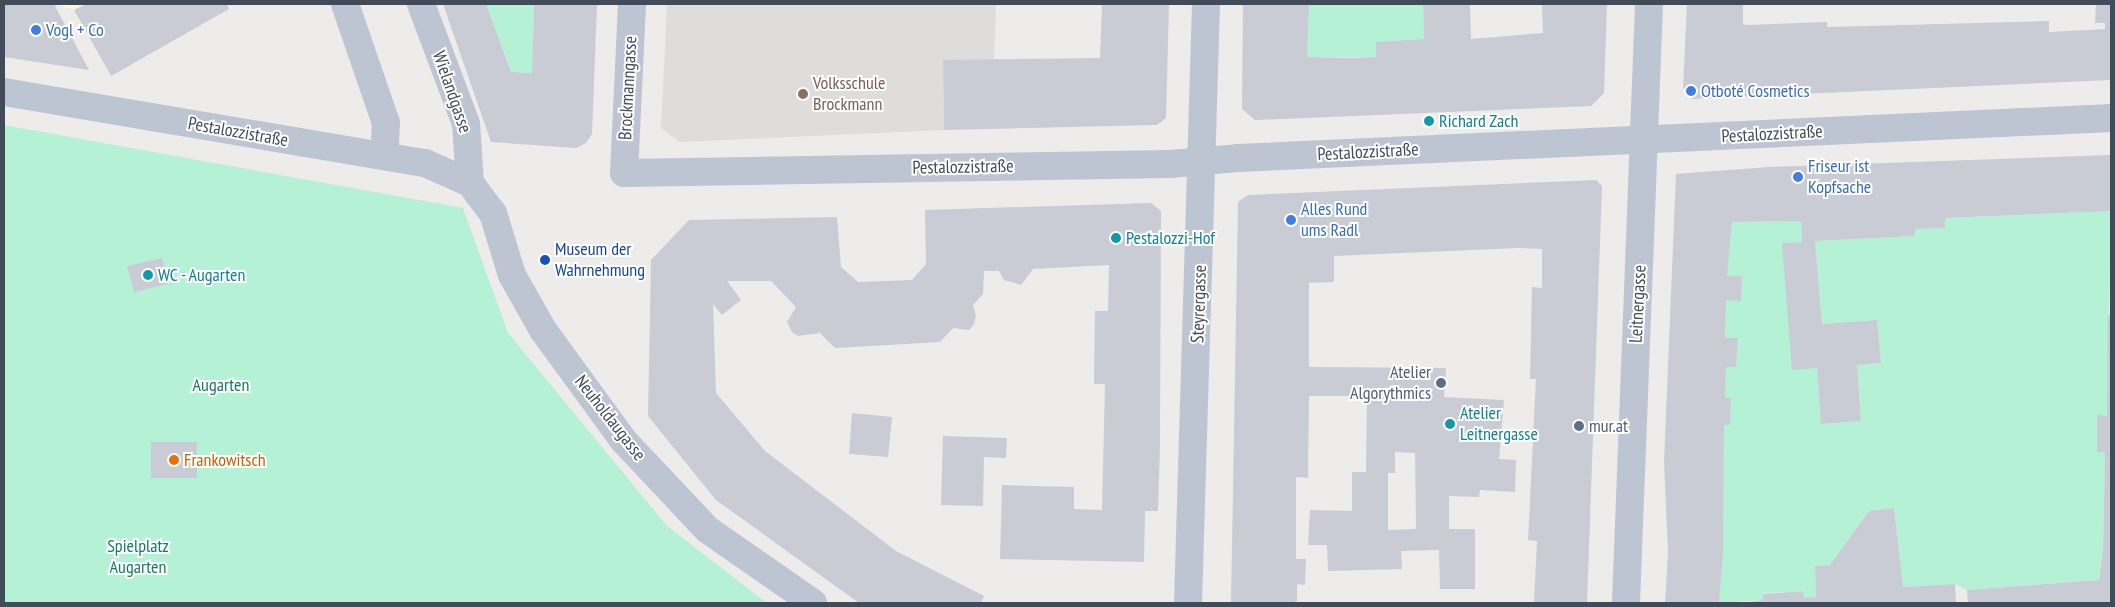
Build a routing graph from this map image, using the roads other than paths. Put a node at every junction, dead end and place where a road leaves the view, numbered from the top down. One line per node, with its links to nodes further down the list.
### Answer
1 (345, 4): 9 (street)
2 (421, 4): 12 (street, Wielandgasse)
3 (632, 4): 11 (street, Brockmanngasse)
4 (1206, 4): 10 (street, Steyrergasse)
5 (1649, 4): 8 (street, Leitnergasse)
6 (4, 92): 9 (street, Pestalozzistraße)
7 (2111, 118): 8 (street, Pestalozzistraße)
8 (1645, 140): 10 (street, Pestalozzistraße); 15 (street, Leitnergasse)
9 (384, 156): 12 (street, Pestalozzistraße)
10 (1202, 161): 11 (street, Pestalozzistraße); 14 (street, Steyrergasse)
11 (624, 173)
12 (470, 183): 13 (street, Neuholdaugasse)
13 (813, 603)
14 (1188, 603)
15 (1626, 603)

